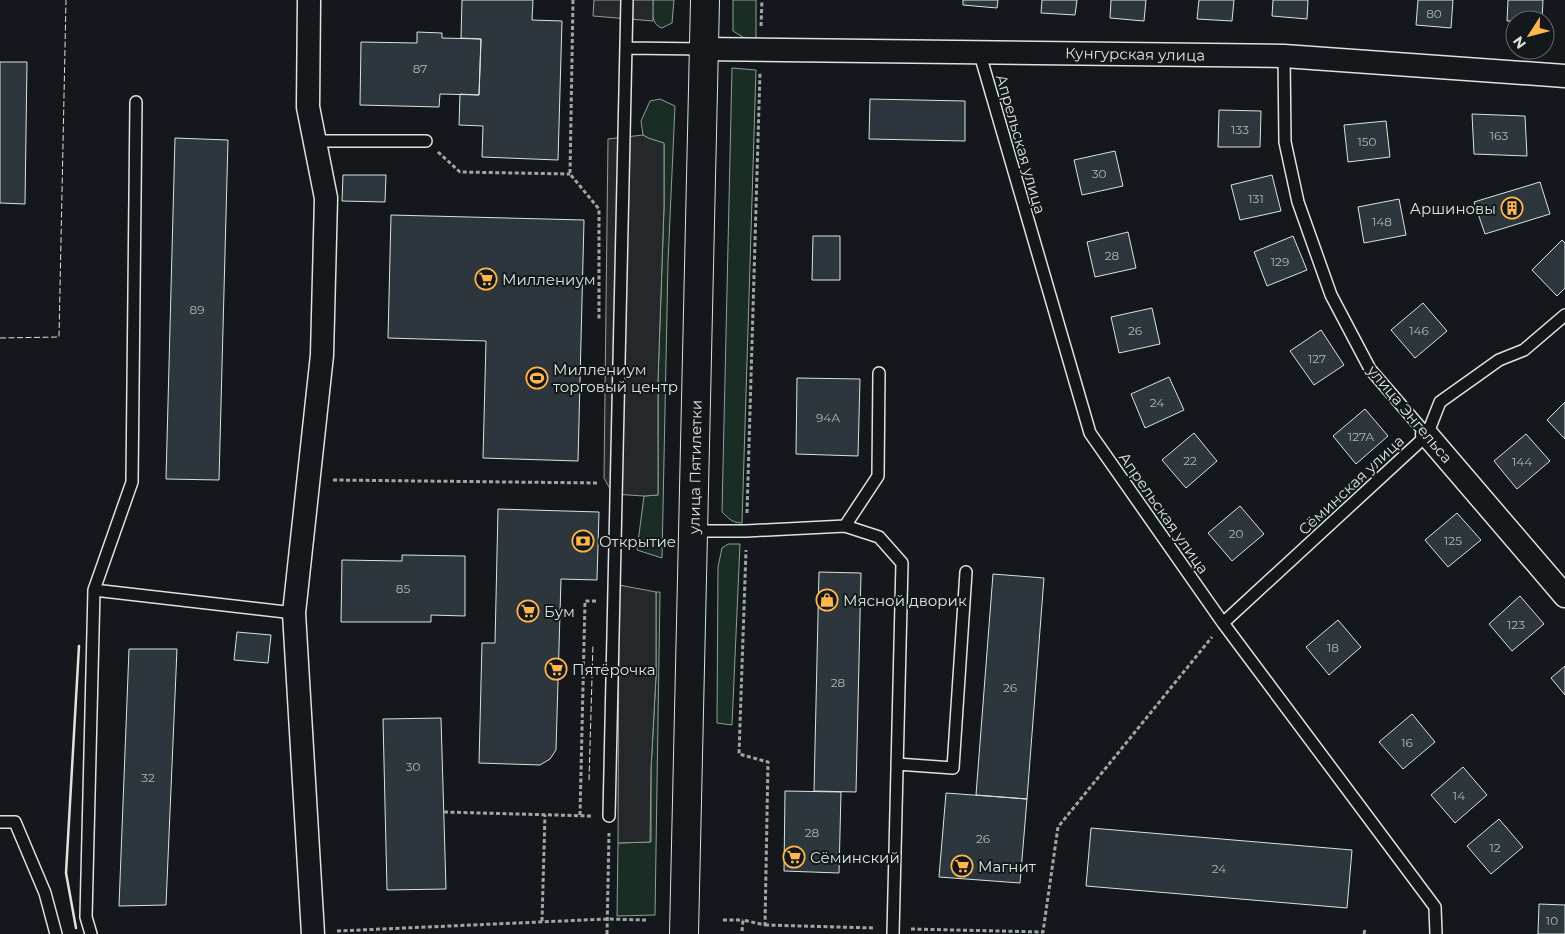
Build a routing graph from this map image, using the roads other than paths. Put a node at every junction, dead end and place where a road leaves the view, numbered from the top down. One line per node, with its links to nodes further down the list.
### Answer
1 (309, 0): 11 (street)
2 (627, 0): 4 (lane)
3 (705, 0): 5 (main road, улица Пятилетки)
4 (626, 48): 5 (lane); 23 (lane)
5 (704, 49): 6 (street, Кунгурская улица); 16 (main road, улица Пятилетки)
6 (978, 52): 7 (street, Кунгурская улица); 21 (lane, Апрельская улица)
7 (1284, 56): 8 (street, Кунгурская улица); 14 (lane, улица Энгельса)
8 (1565, 76)
9 (136, 102): 18 (lane)
10 (426, 140): 11 (lane)
11 (315, 141): 20 (street)
12 (1565, 315): 14 (lane, Сёминская улица)
13 (879, 373): 15 (lane)
14 (1427, 435): 19 (street, улица Энгельса); 21 (lane, Сёминская улица)
15 (845, 526): 16 (lane); 22 (lane)
16 (693, 531): 29 (main road, улица Пятилетки)
17 (966, 572): 22 (lane)
18 (94, 590): 20 (lane); 28 (lane)
19 (1565, 596)
20 (294, 612): 26 (street)
21 (1223, 623): 30 (lane, Апрельская улица)
22 (897, 764): 25 (lane)
23 (610, 816)
24 (0, 822): 27 (lane)
25 (893, 931)
26 (313, 933)
27 (56, 934)
28 (91, 934)
29 (684, 934)
30 (1436, 934)

